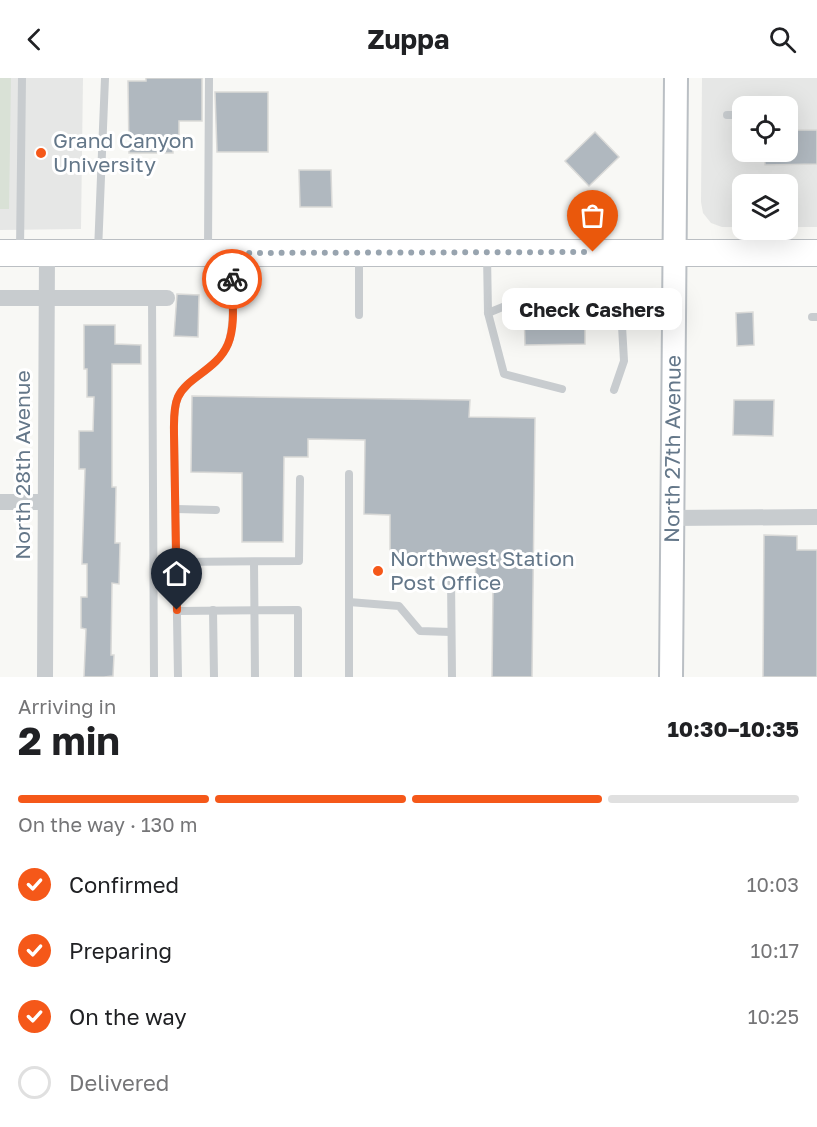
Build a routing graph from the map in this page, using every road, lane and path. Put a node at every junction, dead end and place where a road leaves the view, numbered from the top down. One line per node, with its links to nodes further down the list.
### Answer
1 (22, 78): 10 (lane)
2 (105, 78): 12 (lane)
3 (209, 78): 13 (lane)
4 (675, 78): 9 (main road, North 27th Avenue)
5 (727, 115): 6 (lane)
6 (732, 115)
7 (359, 252): 8 (main road); 13 (main road); 19 (lane)
8 (487, 252): 9 (main road); 18 (lane)
9 (675, 252): 14 (main road); 29 (main road, North 27th Avenue)
10 (10, 253): 11 (main road)
11 (47, 253): 12 (main road); 16 (street, North 28th Avenue)
12 (98, 253): 13 (main road)
13 (220, 253): 26 (lane)
14 (817, 253)
15 (0, 298): 16 (street)
16 (47, 298): 17 (street); 25 (street, North 28th Avenue)
17 (160, 298): 39 (lane)
18 (488, 313): 20 (lane); 21 (lane)
19 (359, 315)
20 (562, 389)
21 (614, 390)
22 (349, 474): 33 (lane)
23 (300, 479): 31 (lane)
24 (0, 502): 25 (street)
25 (45, 502): 38 (street, North 28th Avenue)
26 (176, 509): 27 (lane); 30 (lane)
27 (216, 510)
28 (817, 517): 29 (street)
29 (671, 518): 46 (main road, North 27th Avenue)
30 (176, 562): 31 (lane); 34 (lane)
31 (254, 562): 36 (lane)
32 (450, 578): 37 (lane)
33 (349, 602): 37 (lane); 44 (lane)
34 (177, 610): 35 (lane); 40 (lane)
35 (213, 610): 36 (lane); 41 (lane)
36 (254, 610): 42 (lane); 43 (lane)
37 (452, 632): 45 (lane)
38 (45, 677)
39 (154, 677)
40 (178, 677)
41 (214, 677)
42 (255, 677)
43 (298, 677)
44 (349, 677)
45 (452, 677)
46 (671, 677)

